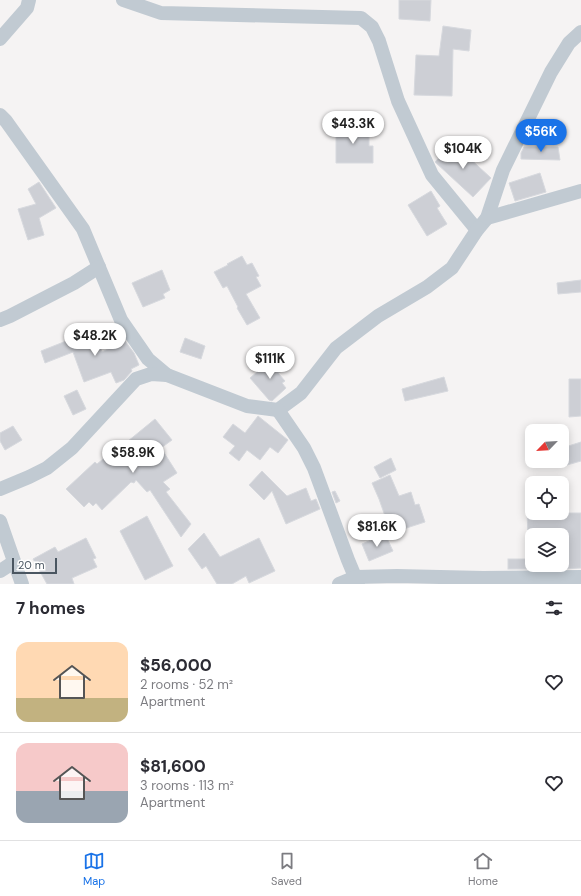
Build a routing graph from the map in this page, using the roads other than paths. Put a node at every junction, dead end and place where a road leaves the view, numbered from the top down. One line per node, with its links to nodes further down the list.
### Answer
1 (29, 0): 4 (street)
2 (123, 0): 8 (street)
3 (581, 32): 7 (street)
4 (0, 39)
5 (0, 115): 9 (street)
6 (581, 191): 7 (street)
7 (487, 218): 8 (street)
8 (477, 230): 12 (street)
9 (98, 267): 10 (street); 11 (street)
10 (0, 320)
11 (167, 375): 12 (street); 13 (street)
12 (278, 410): 19 (street)
13 (0, 489)
14 (0, 521): 15 (street)
15 (14, 562): 16 (street); 20 (street)
16 (0, 571)
17 (581, 577): 18 (street)
18 (395, 580): 19 (street)
19 (357, 581): 21 (street)
20 (22, 584)
21 (339, 584)

